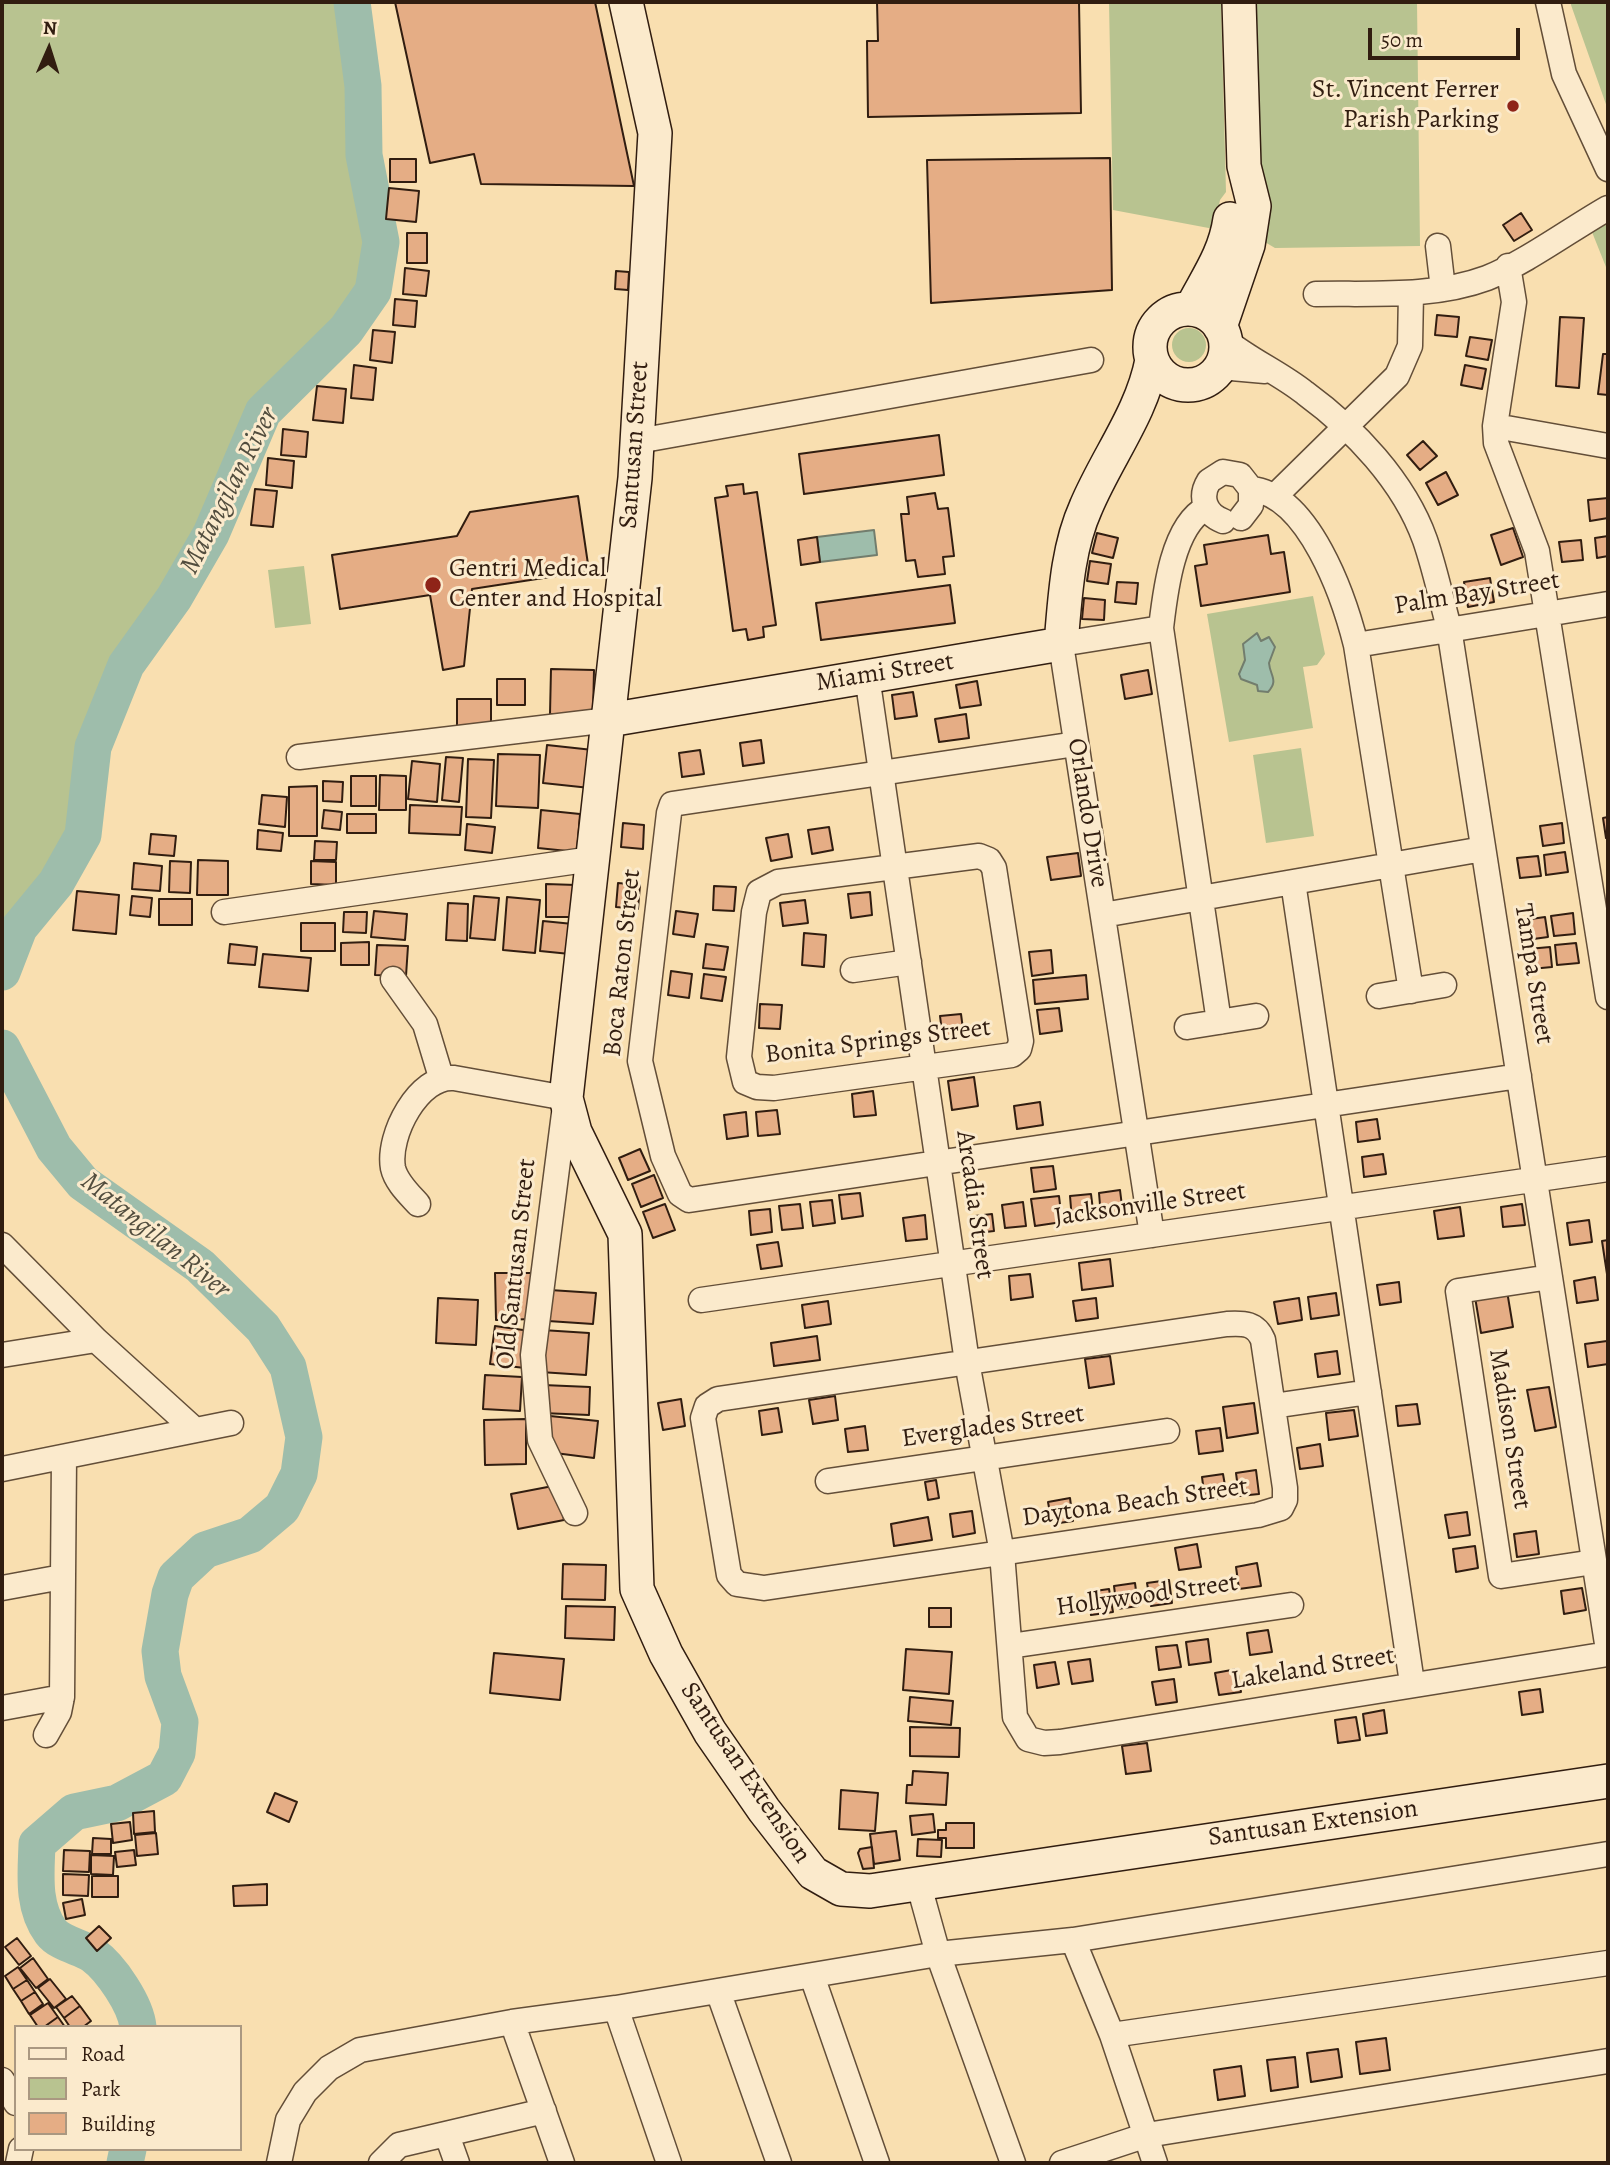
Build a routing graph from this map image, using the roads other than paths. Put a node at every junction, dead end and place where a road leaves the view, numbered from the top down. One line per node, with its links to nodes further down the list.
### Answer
1 (626, 2): 19 (street, Santusan Street)
2 (1239, 2): 5 (street)
3 (1548, 2): 4 (street)
4 (1600, 130): 6 (street)
5 (1244, 166): 13 (street); 14 (street)
6 (1608, 169)
7 (1608, 208): 9 (street)
8 (1438, 246): 10 (street)
9 (1508, 266): 10 (street); 18 (street)
10 (1443, 289): 11 (street)
11 (1411, 293): 12 (street); 17 (street)
12 (1316, 294)
13 (1191, 309): 14 (street); 16 (street)
14 (1222, 344): 16 (street); 17 (street, Tampa Street)
15 (1091, 360): 19 (street)
16 (1162, 370): 28 (street, Orlando Drive)
17 (1347, 426): 22 (street); 27 (street, Tampa Street)
18 (1495, 426): 20 (street); 25 (street)
19 (638, 441): 31 (street, Santusan Street)
20 (1608, 446)
21 (1251, 489): 22 (street); 23 (street); 23 (street)
22 (1276, 495): 29 (street)
23 (1223, 515): 26 (street)
24 (1608, 604): 25 (street, Palm Bay Street)
25 (1547, 612): 27 (street, Palm Bay Street); 49 (street)
26 (1161, 628): 28 (street, Miami Street); 40 (street)
27 (1449, 628): 29 (street, Palm Bay Street); 35 (street, Tampa Street)
28 (1061, 644): 30 (street, Miami Street); 32 (street, Orlando Drive)
29 (1356, 645): 37 (street)
30 (867, 676): 31 (street, Miami Street); 34 (street, Arcadia Street)
31 (609, 720): 33 (street); 36 (street, Santusan Street)
32 (1076, 744): 34 (street, Boca Raton Street); 42 (street, Orlando Drive)
33 (299, 757)
34 (881, 772): 38 (street, Arcadia Street); 59 (street, Boca Raton Street)
35 (1483, 849): 37 (street); 54 (street, Tampa Street)
36 (592, 859): 41 (street); 56 (street, Santusan Street)
37 (1391, 865): 39 (street); 47 (street)
38 (895, 869): 43 (street, Arcadia Street); 53 (street, Bonita Springs Street); 53 (street, Bonita Springs Street)
39 (1293, 882): 40 (street); 57 (street)
40 (1201, 898): 42 (street); 51 (street)
41 (224, 912)
42 (1103, 915): 58 (street, Orlando Drive)
43 (909, 962): 44 (street); 53 (street, Arcadia Street)
44 (853, 970)
45 (393, 979): 55 (street)
46 (1444, 985): 47 (street)
47 (1411, 990): 48 (street)
48 (1379, 996)
49 (1608, 997)
50 (1256, 1016): 51 (street)
51 (1219, 1022): 52 (street)
52 (1188, 1027)
53 (924, 1067): 59 (street, Arcadia Street)
54 (1519, 1076): 57 (street, Boca Raton Street); 61 (street, Tampa Street)
55 (440, 1077): 56 (street); 62 (street)
56 (566, 1098): 81 (street, Old Santusan Street); 96 (street, Santusan Extension)
57 (1326, 1105): 58 (street, Boca Raton Street); 63 (street)
58 (1136, 1134): 59 (street, Boca Raton Street); 64 (street, Orlando Drive)
59 (938, 1163): 66 (street, Arcadia Street)
60 (1608, 1169): 61 (street, Jacksonville Street)
61 (1535, 1180): 63 (street, Jacksonville Street); 67 (street, Tampa Street)
62 (418, 1204)
63 (1341, 1207): 64 (street, Jacksonville Street); 72 (street)
64 (1152, 1235): 66 (street, Jacksonville Street)
65 (2, 1245): 69 (street)
66 (953, 1264): 68 (street, Jacksonville Street); 71 (street, Arcadia Street)
67 (1550, 1278): 83 (street, Tampa Street); 83 (street, Madison Street)
68 (701, 1300)
69 (96, 1340): 70 (street); 75 (street)
70 (2, 1356)
71 (967, 1362): 73 (street, Daytona Beach Street); 78 (street, Arcadia Street); 82 (street, Daytona Beach Street)
72 (1369, 1392): 73 (street); 89 (street)
73 (1273, 1406): 82 (street, Daytona Beach Street)
74 (231, 1423): 75 (street)
75 (195, 1430): 77 (street)
76 (1167, 1431): 78 (street, Everglades Street)
77 (64, 1458): 79 (street); 84 (street)
78 (986, 1458): 80 (street, Everglades Street); 82 (street, Arcadia Street)
79 (2, 1469)
80 (828, 1481)
81 (575, 1513)
82 (1002, 1553): 87 (street, Arcadia Street)
83 (1594, 1562): 88 (street, Tampa Street)
84 (62, 1577): 85 (street); 90 (street)
85 (2, 1588)
86 (1292, 1605): 87 (street, Hollywood Street)
87 (1010, 1646): 93 (street, Arcadia Street)
88 (1608, 1652): 89 (street, Lakeland Street)
89 (1412, 1683): 93 (street, Lakeland Street)
90 (62, 1696): 91 (street); 92 (street)
91 (2, 1708)
92 (46, 1735)
93 (1028, 1739)
94 (1608, 1781): 96 (street, Santusan Extension)
95 (1608, 1854): 97 (street)
96 (918, 1882): 98 (street)
97 (1073, 1940): 98 (street); 104 (street)
98 (938, 1954): 100 (street); 118 (street)
99 (1608, 1963): 104 (street)
100 (813, 1976): 101 (street); 117 (street)
101 (718, 1991): 102 (street); 116 (street)
102 (615, 2008): 103 (street); 115 (street)
103 (512, 2022): 108 (street); 111 (street)
104 (1112, 2035): 110 (street)
105 (1608, 2061): 110 (street)
106 (2, 2080): 107 (street)
107 (14, 2099)
108 (544, 2112): 109 (street); 114 (street)
109 (447, 2135): 112 (street); 113 (street)
110 (1147, 2135): 119 (street); 120 (street)
111 (279, 2163)
112 (381, 2163)
113 (457, 2163)
114 (562, 2163)
115 (669, 2163)
116 (779, 2163)
117 (877, 2163)
118 (1013, 2163)
119 (1062, 2163)
120 (1155, 2163)

